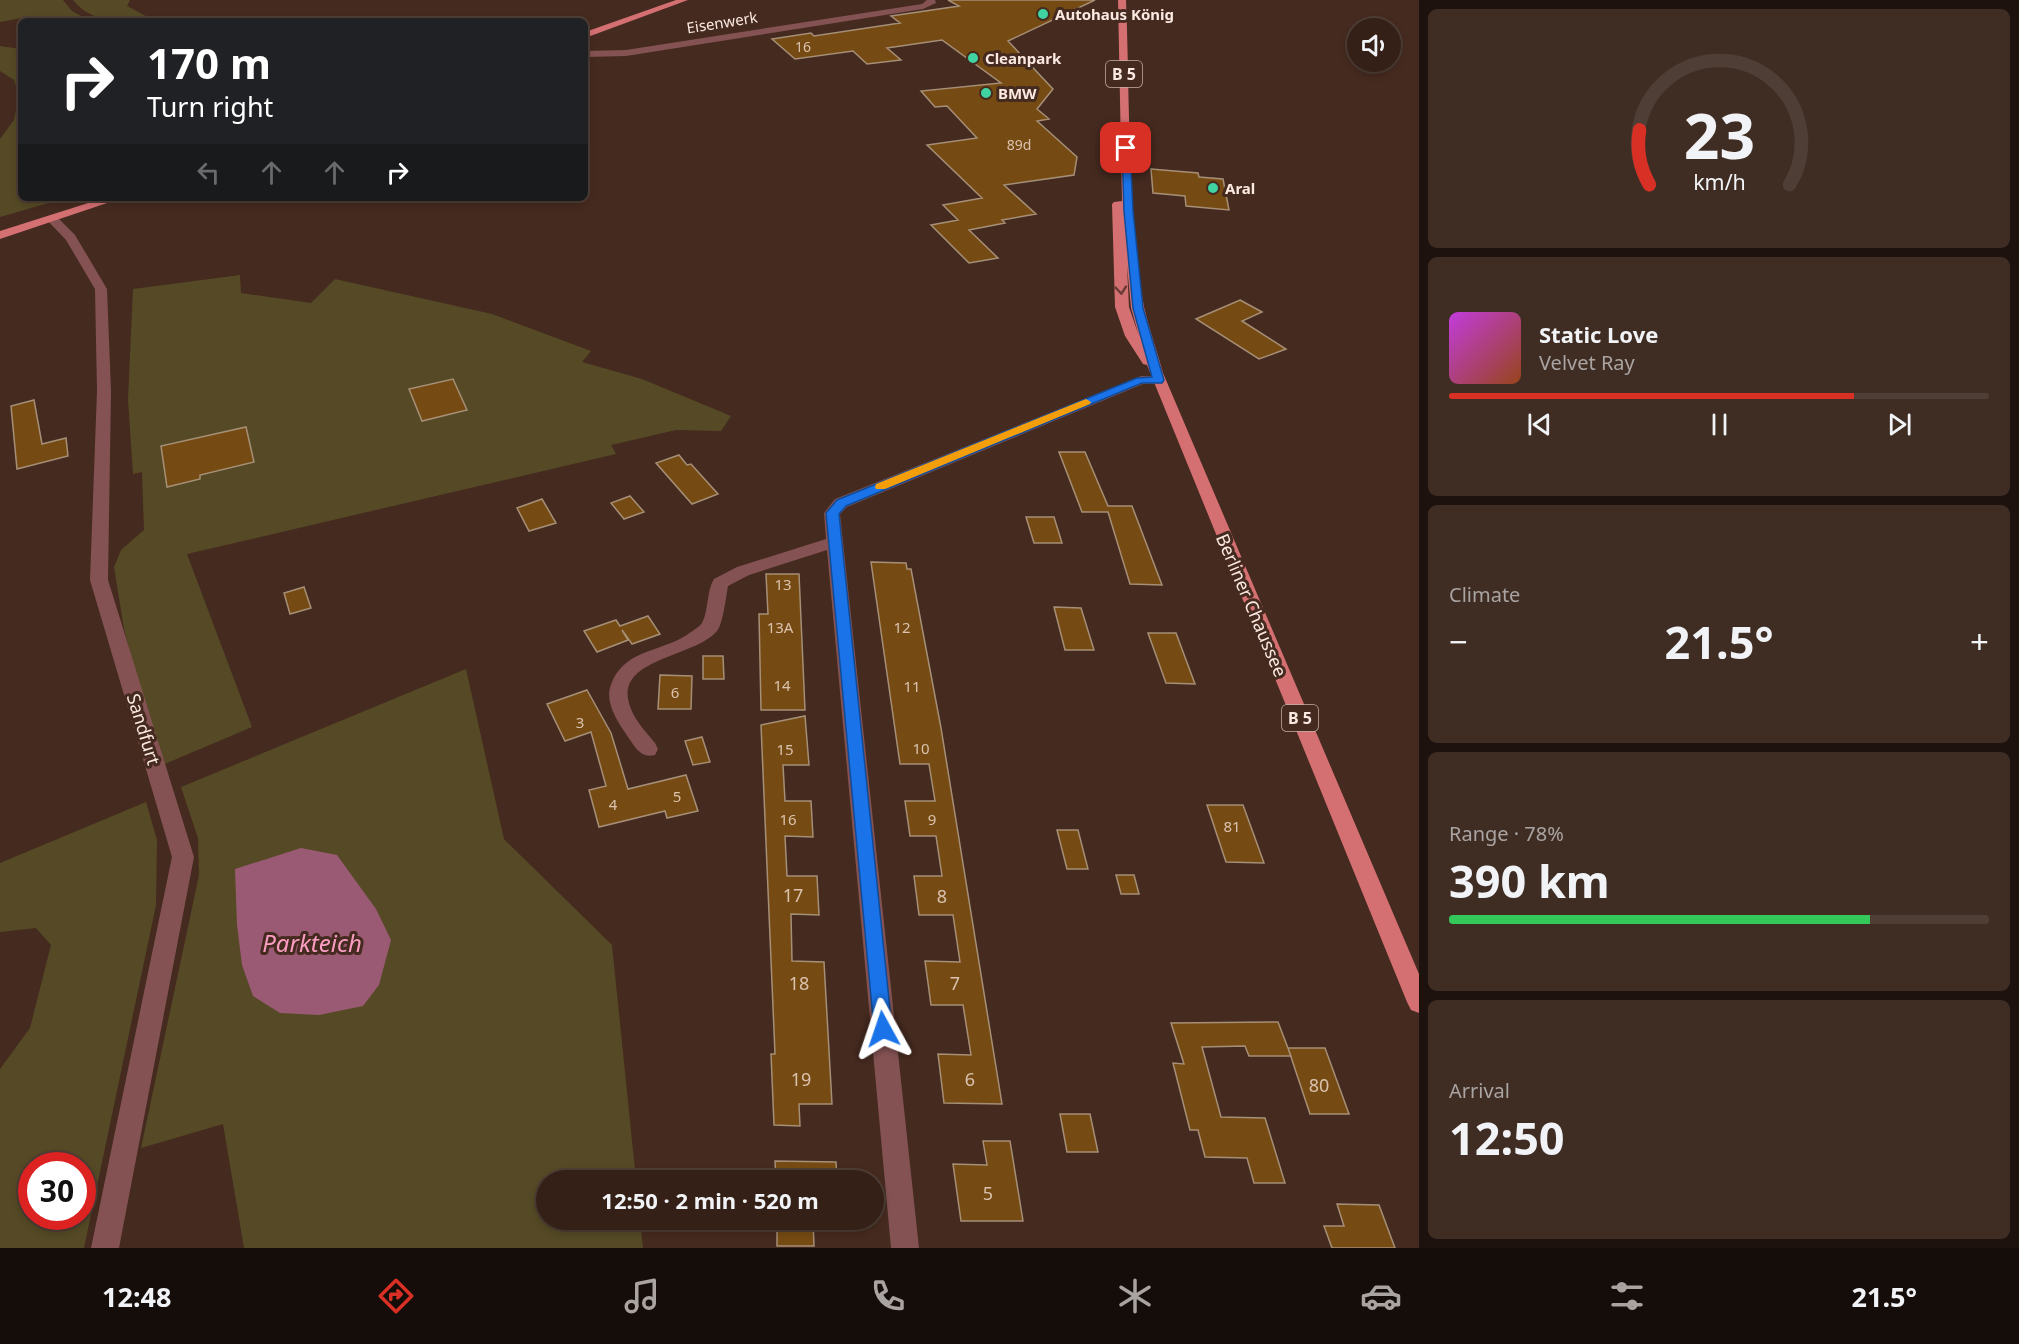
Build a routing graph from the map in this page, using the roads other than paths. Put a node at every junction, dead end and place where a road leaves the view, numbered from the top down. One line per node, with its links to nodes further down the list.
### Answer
1 (684, 0): 5 (main road)
2 (931, 0): 6 (street, Eisenwerk)
3 (1113, 0): 10 (main road, Berliner Chaussee / B 5, one-way to 10)
4 (1122, 0): 10 (main road, Berliner Chaussee / B 5)
5 (588, 34)
6 (588, 54)
7 (107, 201): 8 (main road)
8 (52, 219): 9 (main road); 14 (street, Sandfurt)
9 (0, 235)
10 (1157, 377): 11 (street); 13 (main road, Berliner Chaussee / B 5)
11 (835, 542): 12 (street); 15 (street)
12 (648, 749)
13 (1419, 1002)
14 (105, 1248)
15 (905, 1248)

